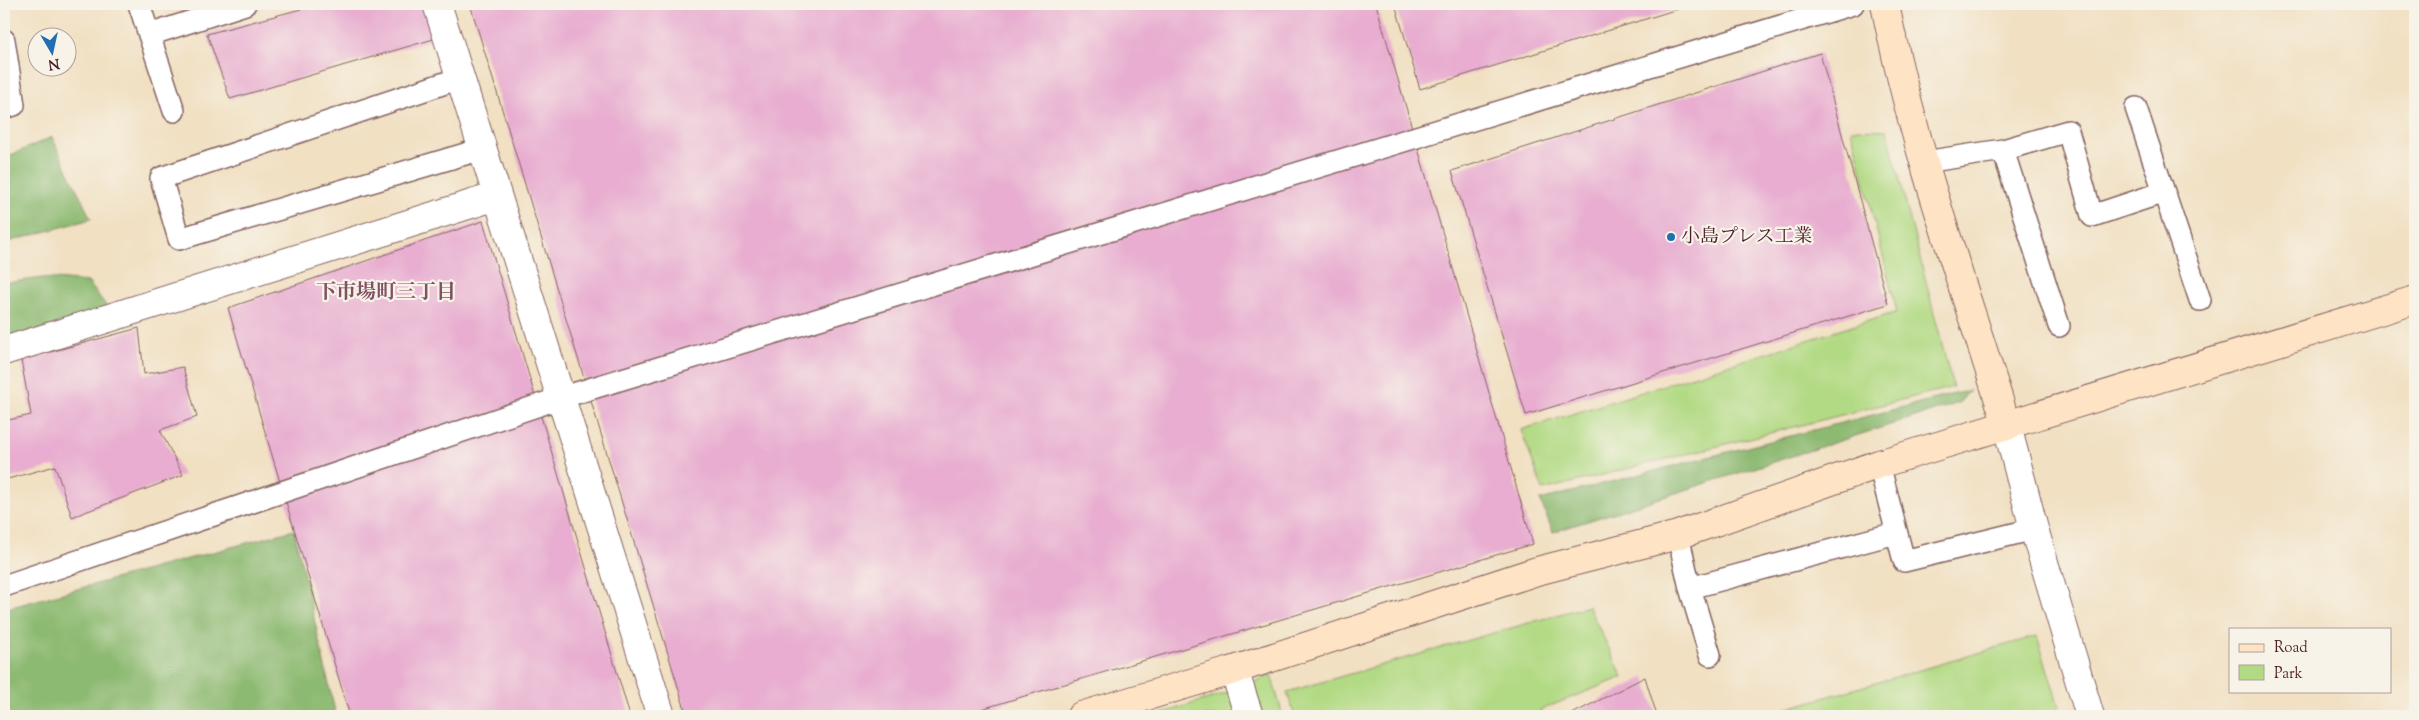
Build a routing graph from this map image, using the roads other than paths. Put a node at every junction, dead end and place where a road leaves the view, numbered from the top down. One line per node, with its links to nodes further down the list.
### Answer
1 (139, 4): 7 (lane)
2 (245, 4): 7 (lane)
3 (437, 4): 9 (street)
4 (1853, 4): 6 (lane)
5 (1885, 4): 15 (street)
6 (1800, 11): 22 (lane)
7 (149, 35): 12 (lane)
8 (4, 40): 10 (lane)
9 (460, 78): 13 (street); 13 (lane)
10 (4, 108)
11 (2136, 108): 16 (lane)
12 (174, 111)
13 (482, 149): 17 (street)
14 (2003, 150): 15 (lane); 16 (lane); 20 (lane)
15 (1924, 162): 23 (street)
16 (2164, 192): 18 (lane)
17 (497, 196): 21 (street); 22 (street)
18 (2200, 300)
19 (2415, 300): 23 (street)
20 (2059, 326)
21 (4, 352)
22 (560, 398): 28 (lane); 32 (street)
23 (2007, 426): 24 (street); 25 (street)
24 (1880, 464): 26 (lane); 27 (street)
25 (2034, 529): 26 (lane); 35 (street)
26 (1896, 533): 29 (lane)
27 (1678, 535): 29 (lane); 31 (street)
28 (4, 586)
29 (1690, 588): 30 (lane)
30 (1710, 655)
31 (1234, 670): 33 (street); 34 (street)
32 (661, 716)
33 (1081, 716)
34 (1249, 716)
35 (2090, 716)

